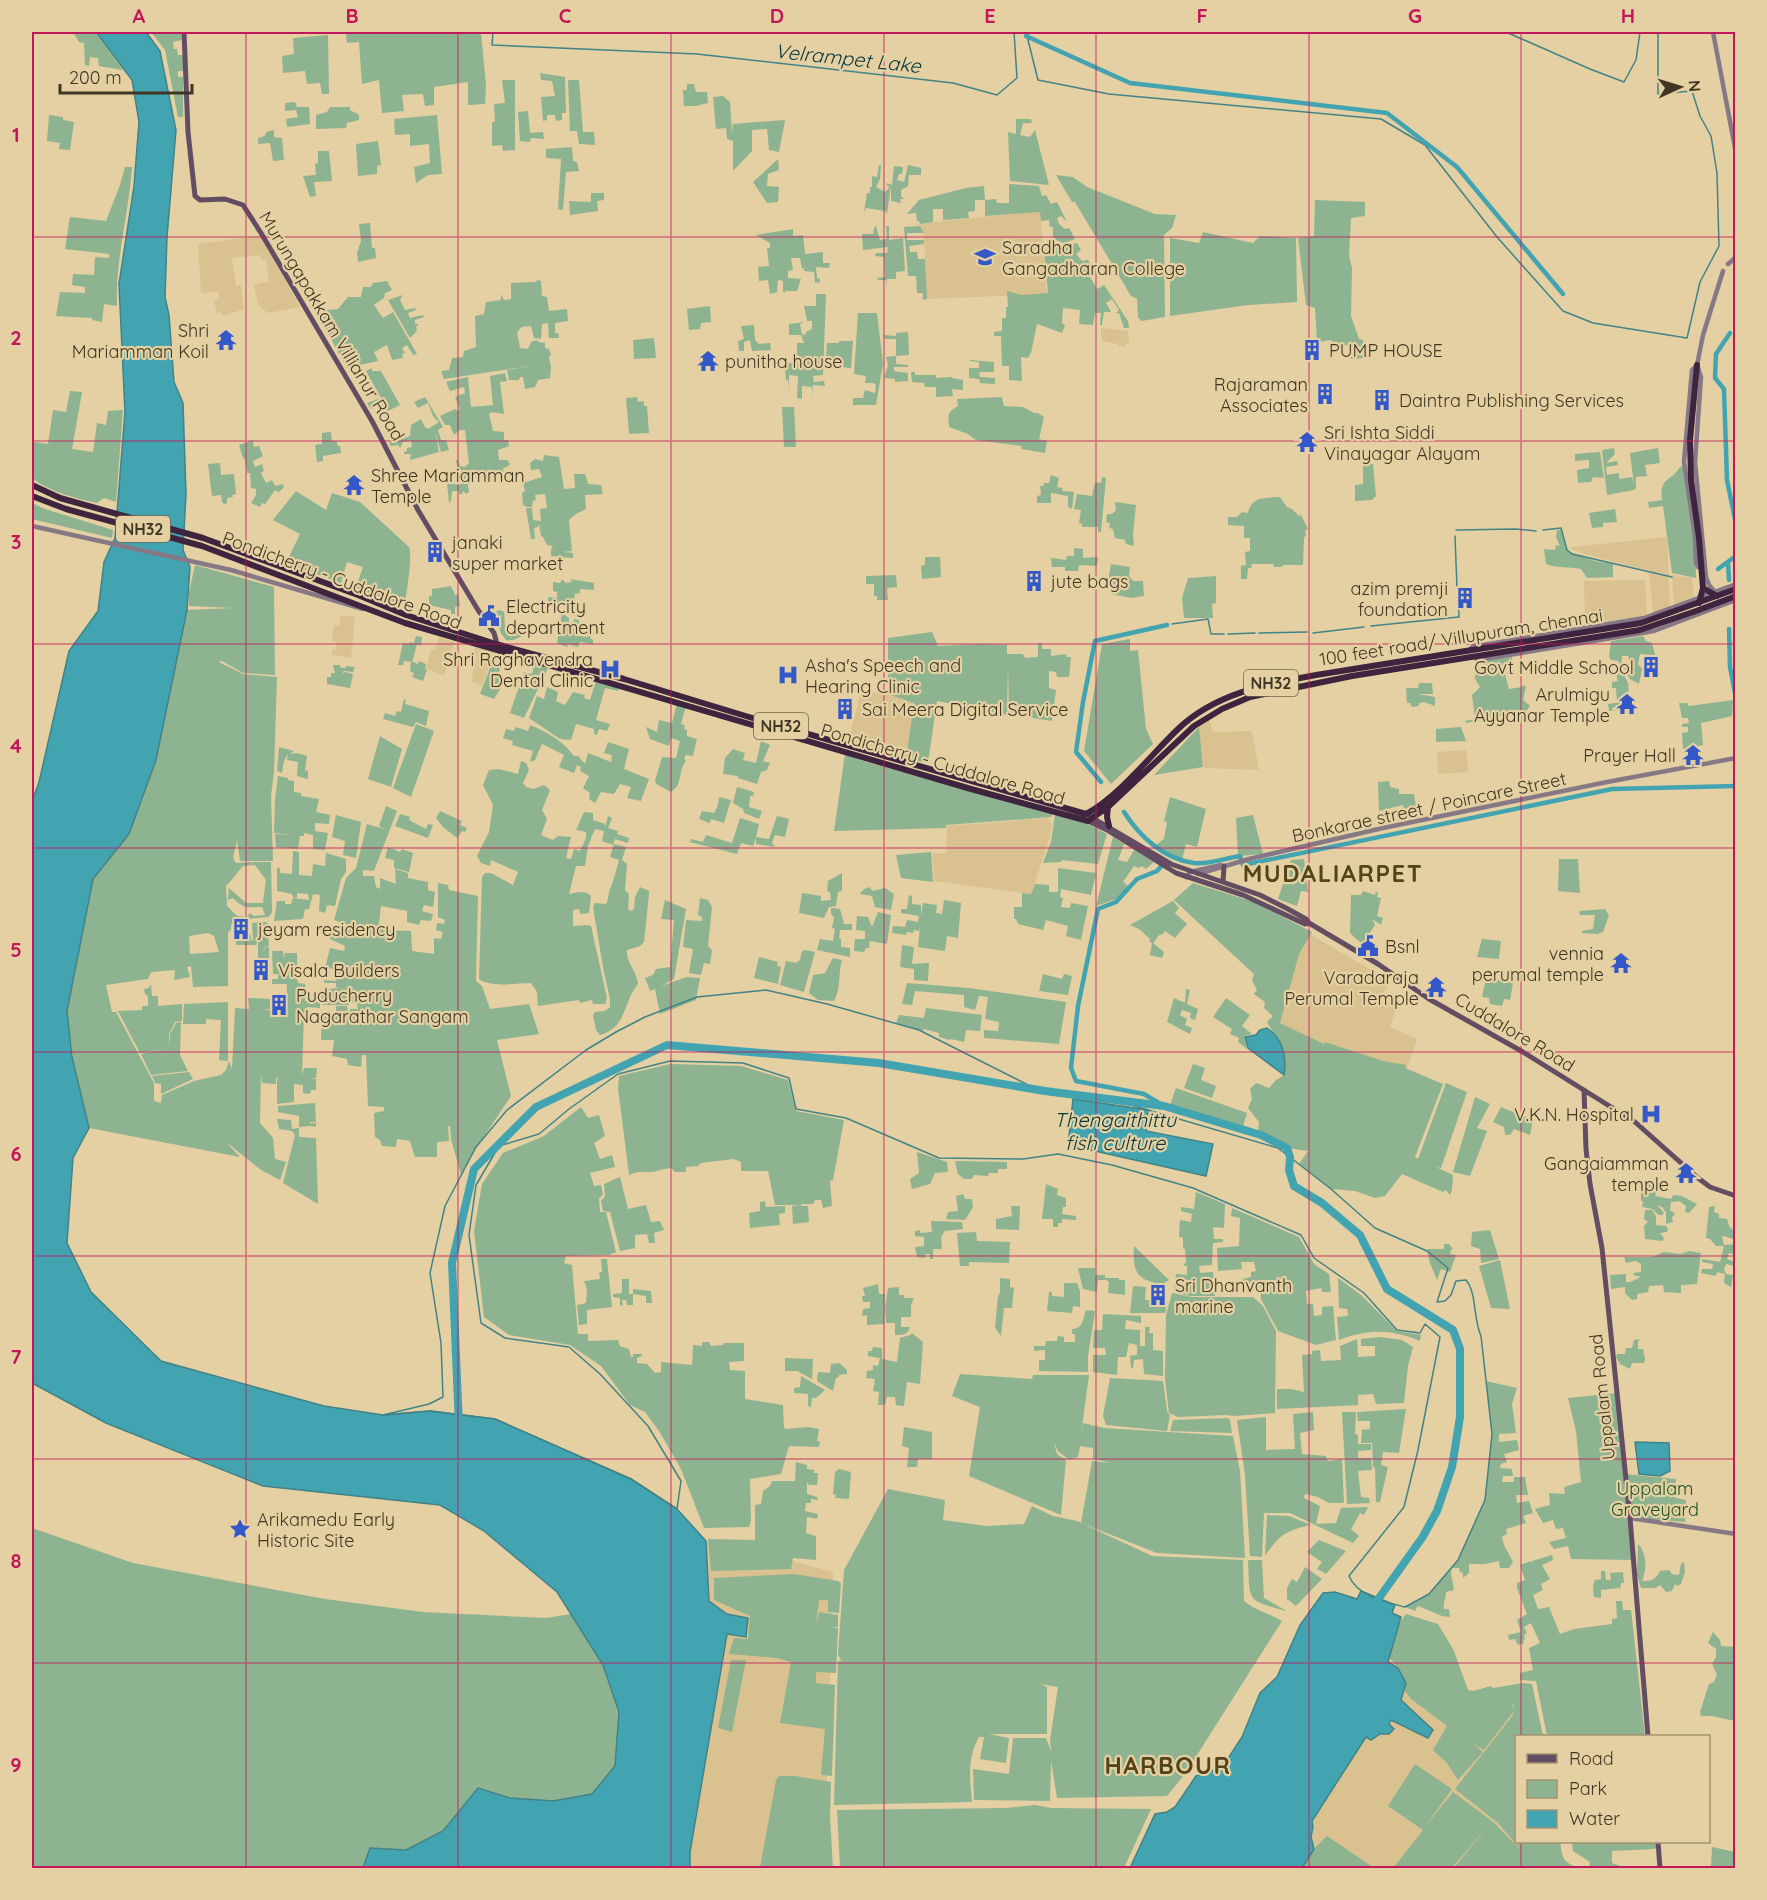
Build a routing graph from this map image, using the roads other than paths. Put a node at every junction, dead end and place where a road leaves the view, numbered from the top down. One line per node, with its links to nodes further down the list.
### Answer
1 (184, 32): 21 (main road, Murungapakkam Villianur Road)
2 (1713, 32): 3 (street)
3 (1736, 153)
4 (1736, 257): 5 (street)
5 (1728, 264)
6 (1723, 271): 7 (street)
7 (1697, 365): 12 (street); 12 (street); 14 (highway, bridge)
8 (32, 485): 11 (highway, NH32)
9 (32, 496): 11 (highway, NH32)
10 (32, 526): 19 (street)
11 (203, 542): 19 (highway, Pondicherry - Cuddalore Road / NH32); 21 (highway, Pondicherry - Cuddalore Road / NH32)
12 (1705, 570): 16 (street)
13 (1736, 584): 16 (street)
14 (1703, 588): 16 (highway, bridge); 18 (highway, bridge)
15 (1736, 589): 16 (highway, 100 feet road/ Villupuram, chennai / NH32)
16 (1716, 594): 18 (highway, 100 feet road/ Villupuram, chennai / NH32, bridge); 22 (street)
17 (1736, 598): 20 (highway, 100 feet road/ Villupuram, chennai / NH32); 22 (street)
18 (1699, 603): 20 (highway, 100 feet road/ Villupuram, chennai / NH32)
19 (369, 609): 21 (highway, Pondicherry - Cuddalore Road / NH32)
20 (1654, 623): 22 (highway, 100 feet road/ Villupuram, chennai / NH32)
21 (496, 646): 23 (highway, Pondicherry - Cuddalore Road / NH32)
22 (1471, 654): 27 (highway, 100 feet road/ Villupuram, chennai / NH32)
23 (625, 683): 25 (highway, Pondicherry - Cuddalore Road / NH32); 26 (highway, Pondicherry - Cuddalore Road / NH32)
24 (1735, 758): 32 (street, Bonkarae street / Poincare Street)
25 (908, 763): 26 (highway); 29 (highway, Pondicherry - Cuddalore Road / NH32)
26 (907, 771): 29 (highway, Pondicherry - Cuddalore Road / NH32)
27 (1128, 783): 28 (highway, 100 feet road/ Villupuram, chennai / NH32); 29 (highway, 100 feet road/ Villupuram, chennai / NH32)
28 (1108, 806): 29 (highway, 100 feet road/ Villupuram, chennai / NH32); 30 (highway)
29 (1088, 818): 30 (main road, Cuddalore Road); 31 (main road, Cuddalore Road)
30 (1110, 826): 31 (main road, Cuddalore Road)
31 (1151, 855): 33 (main road, Cuddalore Road)
32 (1224, 866): 33 (street, Bonkarae street / Poincare Street); 34 (main road)
33 (1191, 875): 34 (main road, Cuddalore Road); 35 (main road, Cuddalore Road)
34 (1223, 882): 35 (main road, Cuddalore Road)
35 (1309, 923): 36 (main road, Cuddalore Road)
36 (1584, 1090): 37 (main road, Cuddalore Road); 38 (main road, Uppalam Road)
37 (1736, 1196)
38 (1630, 1518): 39 (street); 40 (main road, Uppalam Road)
39 (1736, 1534)
40 (1648, 1735)
41 (1658, 1843): 42 (main road)
42 (1660, 1869)

